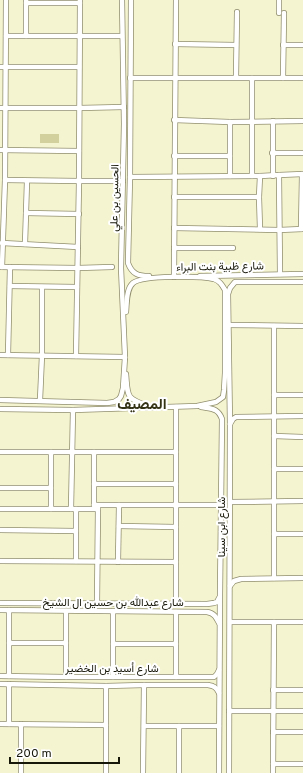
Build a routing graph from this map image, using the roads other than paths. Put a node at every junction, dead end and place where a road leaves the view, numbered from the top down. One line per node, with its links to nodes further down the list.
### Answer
1 (6, 0): 9 (street)
2 (122, 0): 12 (street, الحسين بن علي)
3 (131, 0): 21 (street, الحسين بن علي)
4 (176, 0): 13 (street)
5 (279, 0): 15 (street)
6 (26, 1): 7 (street); 10 (street)
7 (80, 1): 11 (street)
8 (236, 12): 14 (street)
9 (6, 36): 10 (street); 18 (street)
10 (26, 36): 11 (street)
11 (80, 36): 12 (street); 19 (street)
12 (122, 36): 26 (street, الحسين بن علي)
13 (175, 44): 14 (street); 22 (street)
14 (236, 45): 20 (street)
15 (283, 45): 16 (street); 24 (street)
16 (303, 45)
17 (0, 67): 18 (street)
18 (6, 67): 19 (street); 27 (street)
19 (80, 67): 28 (street)
20 (236, 77): 22 (street); 23 (street)
21 (130, 78): 22 (street); 46 (street, الحسين بن علي)
22 (175, 78): 29 (street)
23 (252, 78): 24 (street); 30 (street)
24 (283, 78): 25 (street)
25 (303, 78)
26 (124, 107): 28 (street); 51 (street, الحسين بن علي)
27 (3, 108): 28 (street); 34 (street)
28 (79, 108): 35 (street)
29 (174, 120): 33 (street); 38 (street)
30 (252, 121): 31 (street); 33 (street); 43 (street)
31 (273, 121): 32 (street); 36 (street)
32 (303, 121)
33 (230, 122): 39 (street)
34 (3, 150): 35 (street); 48 (street)
35 (79, 151): 50 (street)
36 (272, 153): 37 (street); 45 (street)
37 (303, 153)
38 (174, 156): 39 (street); 47 (street)
39 (230, 156): 42 (street)
40 (279, 174): 41 (street); 45 (street); 60 (street)
41 (303, 174): 52 (street)
42 (230, 176): 43 (street); 47 (street)
43 (252, 176): 44 (street)
44 (260, 176): 45 (street); 54 (street)
45 (273, 176)
46 (130, 177): 47 (street); 70 (street, الحسين بن علي)
47 (174, 177): 53 (street)
48 (5, 180): 49 (street); 61 (street)
49 (27, 180): 50 (street); 55 (street)
50 (79, 181): 51 (street); 56 (street)
51 (124, 181): 82 (street, الحسين بن علي)
52 (302, 196): 58 (street)
53 (174, 197): 54 (street); 57 (street)
54 (259, 197): 59 (street)
55 (26, 213): 56 (street); 62 (street)
56 (79, 214): 63 (street)
57 (174, 228): 59 (street); 64 (street)
58 (302, 229): 60 (street)
59 (260, 230): 60 (street)
60 (279, 230): 71 (street)
61 (2, 243): 62 (street); 66 (street)
62 (24, 244): 63 (street)
63 (78, 247): 69 (street)
64 (174, 248): 65 (street); 73 (street)
65 (233, 248)
66 (1, 267): 67 (street)
67 (10, 267): 69 (street); 76 (street)
68 (112, 267): 69 (street)
69 (78, 268): 77 (street)
70 (137, 274): 73 (street, شارع ظبية بنت البراء)
71 (280, 274): 72 (street, شارع ظبية بنت البراء); 73 (street, شارع ظبية بنت البراء)
72 (303, 274)
73 (174, 277): 82 (street); 92 (street)
74 (235, 282): 75 (street, شارع ظبية بنت البراء); 79 (street, شارع ابن سينا)
75 (303, 282)
76 (10, 286): 78 (street); 84 (street)
77 (77, 286): 78 (street); 86 (street)
78 (42, 287): 85 (street)
79 (228, 325): 80 (street); 99 (street, شارع ابن سينا)
80 (274, 326): 81 (street); 88 (street)
81 (303, 326)
82 (124, 331): 87 (street, الحسين بن علي)
83 (0, 355): 84 (street)
84 (8, 355): 85 (street)
85 (42, 355): 86 (street); 91 (street)
86 (76, 356): 87 (street)
87 (125, 357): 91 (street, الحسين بن علي); 93 (street)
88 (274, 395): 89 (street); 97 (street)
89 (303, 395)
90 (0, 400): 91 (street)
91 (40, 400)
92 (197, 406): 94 (street); 111 (street, شارع ابن سينا)
93 (152, 407): 94 (street); 96 (street)
94 (176, 407): 106 (street)
95 (0, 409): 96 (street)
96 (73, 410): 104 (street)
97 (274, 416): 98 (street); 99 (street); 100 (street)
98 (303, 416)
99 (230, 424): 112 (street, شارع ابن سينا)
100 (274, 436): 101 (street); 107 (street)
101 (303, 437)
102 (0, 452): 103 (street)
103 (51, 452): 104 (street); 114 (street)
104 (72, 452): 105 (street); 124 (street)
105 (94, 452): 106 (street); 109 (street)
106 (176, 452): 110 (street)
107 (274, 469): 108 (street); 115 (street)
108 (303, 469)
109 (94, 484): 110 (street); 118 (street)
110 (176, 484): 120 (street)
111 (221, 485): 112 (street); 121 (street, شارع ابن سينا)
112 (230, 485): 117 (street, شارع ابن سينا)
113 (0, 488): 114 (street)
114 (51, 488): 123 (street)
115 (274, 501): 116 (street); 117 (street); 130 (street)
116 (303, 501)
117 (230, 502): 137 (street, شارع ابن سينا)
118 (94, 505): 119 (street); 125 (street)
119 (119, 505): 120 (street); 126 (street)
120 (176, 505): 121 (street); 127 (street)
121 (221, 505): 142 (street, شارع ابن سينا)
122 (0, 509): 123 (street)
123 (51, 509): 124 (street)
124 (74, 509): 125 (street); 129 (street)
125 (98, 509): 134 (street)
126 (119, 526): 127 (street); 135 (street)
127 (176, 527): 136 (street)
128 (0, 530): 129 (street)
129 (76, 531): 133 (street)
130 (274, 534): 131 (street); 138 (street)
131 (303, 534)
132 (0, 561): 133 (street)
133 (76, 561): 134 (street)
134 (98, 562): 135 (street); 144 (street)
135 (118, 562): 136 (street)
136 (176, 562): 145 (street)
137 (230, 570): 140 (street); 141 (street, شارع ابن سينا)
138 (274, 578): 139 (street); 140 (street)
139 (303, 578)
140 (241, 579): 141 (street)
141 (230, 586): 153 (street, شارع ابن سينا)
142 (220, 594): 146 (street); 156 (street, شارع ابن سينا)
143 (0, 603): 144 (street, شارع عبدالله بن حسين ال الشيخ)
144 (97, 604): 145 (street, شارع عبدالله بن حسين ال الشيخ)
145 (176, 604): 146 (street, شارع عبدالله بن حسين ال الشيخ)
146 (208, 604): 152 (street)
147 (0, 610): 148 (street, شارع عبدالله بن حسين ال الشيخ)
148 (9, 610): 149 (street, شارع عبدالله بن حسين ال الشيخ); 157 (street)
149 (66, 611): 150 (street, شارع عبدالله بن حسين ال الشيخ); 158 (street)
150 (113, 611): 151 (street, شارع عبدالله بن حسين ال الشيخ); 159 (street)
151 (176, 612): 152 (street, شارع عبدالله بن حسين ال الشيخ); 160 (street)
152 (207, 612): 156 (street)
153 (230, 622): 154 (street); 176 (street, شارع ابن سينا)
154 (274, 622): 155 (street); 173 (street)
155 (303, 622)
156 (220, 624): 161 (street, شارع ابن سينا)
157 (9, 643): 158 (street); 163 (street)
158 (66, 644): 164 (street)
159 (113, 644): 160 (street); 165 (street)
160 (176, 644): 166 (street)
161 (220, 668): 167 (street); 175 (street, شارع ابن سينا)
162 (0, 676): 163 (street, شارع أسيد بن الخضير)
163 (9, 676): 164 (street, شارع أسيد بن الخضير)
164 (66, 677): 165 (street, شارع أسيد بن الخضير)
165 (112, 677): 166 (street, شارع أسيد بن الخضير)
166 (176, 677): 167 (street, شارع أسيد بن الخضير)
167 (208, 677): 171 (street)
168 (0, 684): 169 (street, شارع أسيد بن الخضير)
169 (9, 684): 172 (street, شارع أسيد بن الخضير); 180 (street)
170 (144, 685): 171 (street, شارع أسيد بن الخضير); 172 (street, شارع أسيد بن الخضير); 183 (street)
171 (208, 685): 175 (street)
172 (106, 686): 182 (street)
173 (273, 690): 174 (street); 177 (street)
174 (303, 690)
175 (219, 694): 185 (street, شارع ابن سينا)
176 (230, 711): 177 (street); 195 (street, شارع ابن سينا)
177 (273, 711): 178 (street); 186 (street)
178 (303, 711)
179 (0, 724): 180 (street)
180 (9, 724): 181 (street)
181 (21, 724): 182 (street); 190 (street)
182 (106, 725): 191 (street)
183 (144, 726): 184 (street); 192 (street)
184 (179, 726): 185 (street); 193 (street)
185 (219, 726): 194 (street, شارع ابن سينا)
186 (273, 732): 187 (street); 188 (street)
187 (303, 732)
188 (273, 764): 189 (street); 196 (street)
189 (303, 764)
190 (21, 773)
191 (106, 773)
192 (143, 773)
193 (179, 773)
194 (219, 773)
195 (229, 773)
196 (273, 773)

